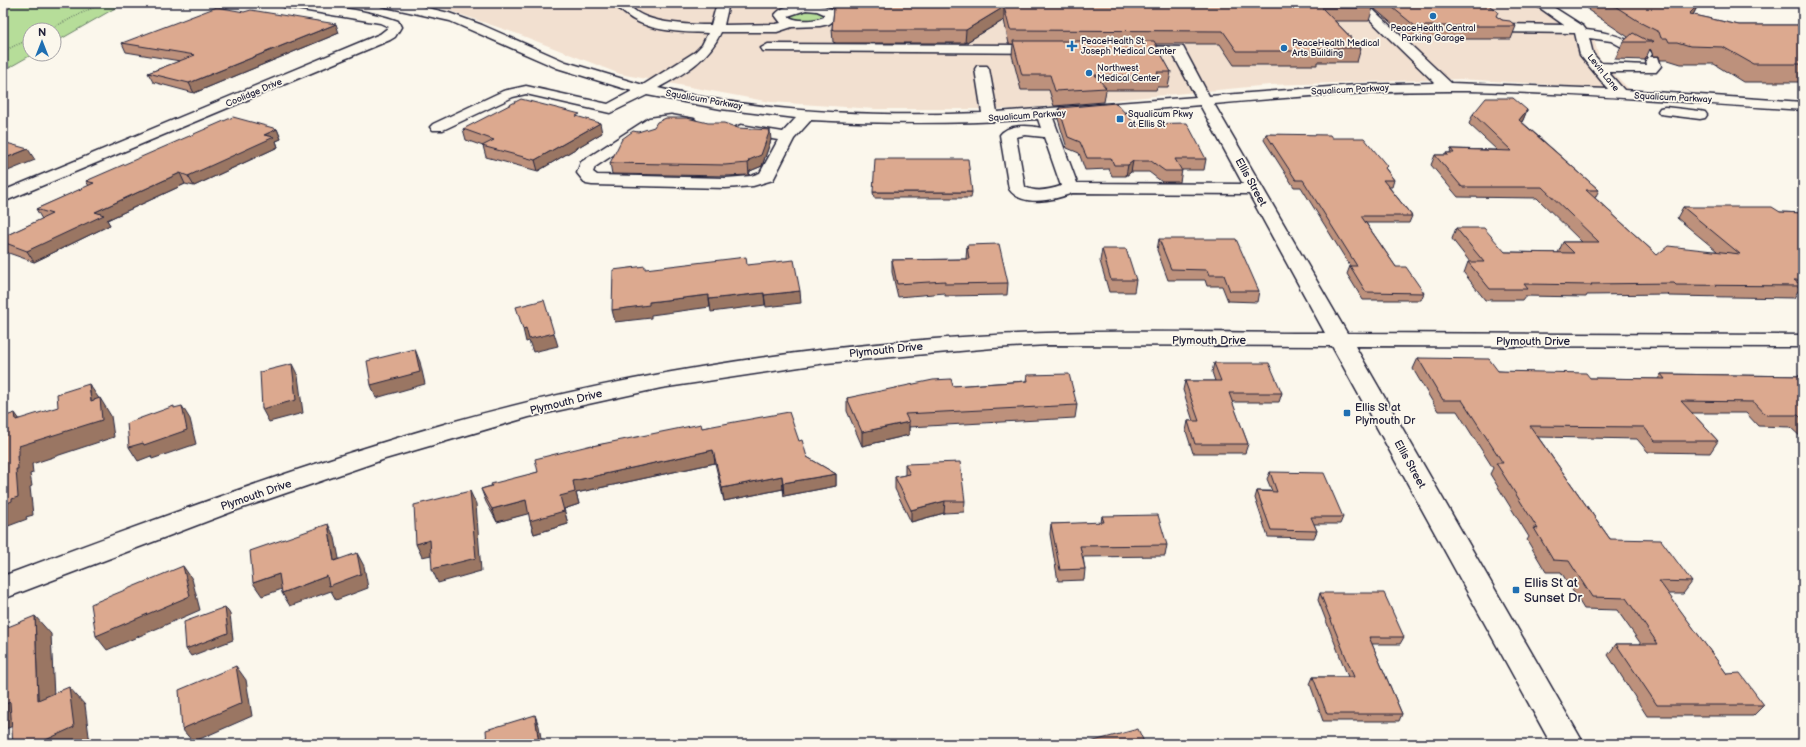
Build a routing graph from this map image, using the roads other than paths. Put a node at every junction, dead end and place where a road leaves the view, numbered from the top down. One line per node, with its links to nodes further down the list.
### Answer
1 (284, 3): 36 (street, Coolidge Drive)
2 (386, 3): 19 (street, Squalicum Parkway)
3 (623, 3): 9 (street)
4 (723, 3): 9 (street)
5 (1359, 3): 18 (street)
6 (1540, 3): 10 (street)
7 (792, 23): 9 (street)
8 (1498, 28): 10 (street)
9 (715, 29): 19 (street)
10 (1581, 32): 16 (street, Levin Lane); 16 (street)
11 (824, 35): 13 (street)
12 (983, 36): 13 (street)
13 (1015, 49): 14 (street)
14 (1053, 49)
15 (1116, 50): 21 (street, Ellis Street)
16 (1597, 67): 20 (street, Levin Lane)
17 (982, 69): 28 (street)
18 (1447, 87): 20 (street, Squalicum Parkway); 21 (street, Squalicum Parkway)
19 (644, 89): 25 (street, Squalicum Parkway); 30 (street)
20 (1623, 95): 23 (street, Squalicum Parkway); 24 (street, Levin Lane)
21 (1205, 101): 26 (street, Squalicum Parkway); 35 (street, Ellis Street)
22 (1594, 106): 24 (street)
23 (1803, 106)
24 (1643, 109): 27 (street)
25 (808, 114): 28 (street, Squalicum Parkway); 33 (street)
26 (1044, 115): 28 (street, Squalicum Parkway); 32 (street)
27 (1700, 115)
28 (990, 118)
29 (702, 124): 33 (street)
30 (438, 127)
31 (725, 128): 33 (street)
32 (1050, 134): 34 (street); 34 (street)
33 (787, 137)
34 (1070, 188): 35 (street)
35 (1255, 189): 37 (street, Ellis Street)
36 (3, 197)
37 (1340, 340): 38 (street, Plymouth Drive); 39 (street, Plymouth Drive); 40 (street, Ellis Street)
38 (1803, 341)
39 (3, 588)
40 (1568, 744)

